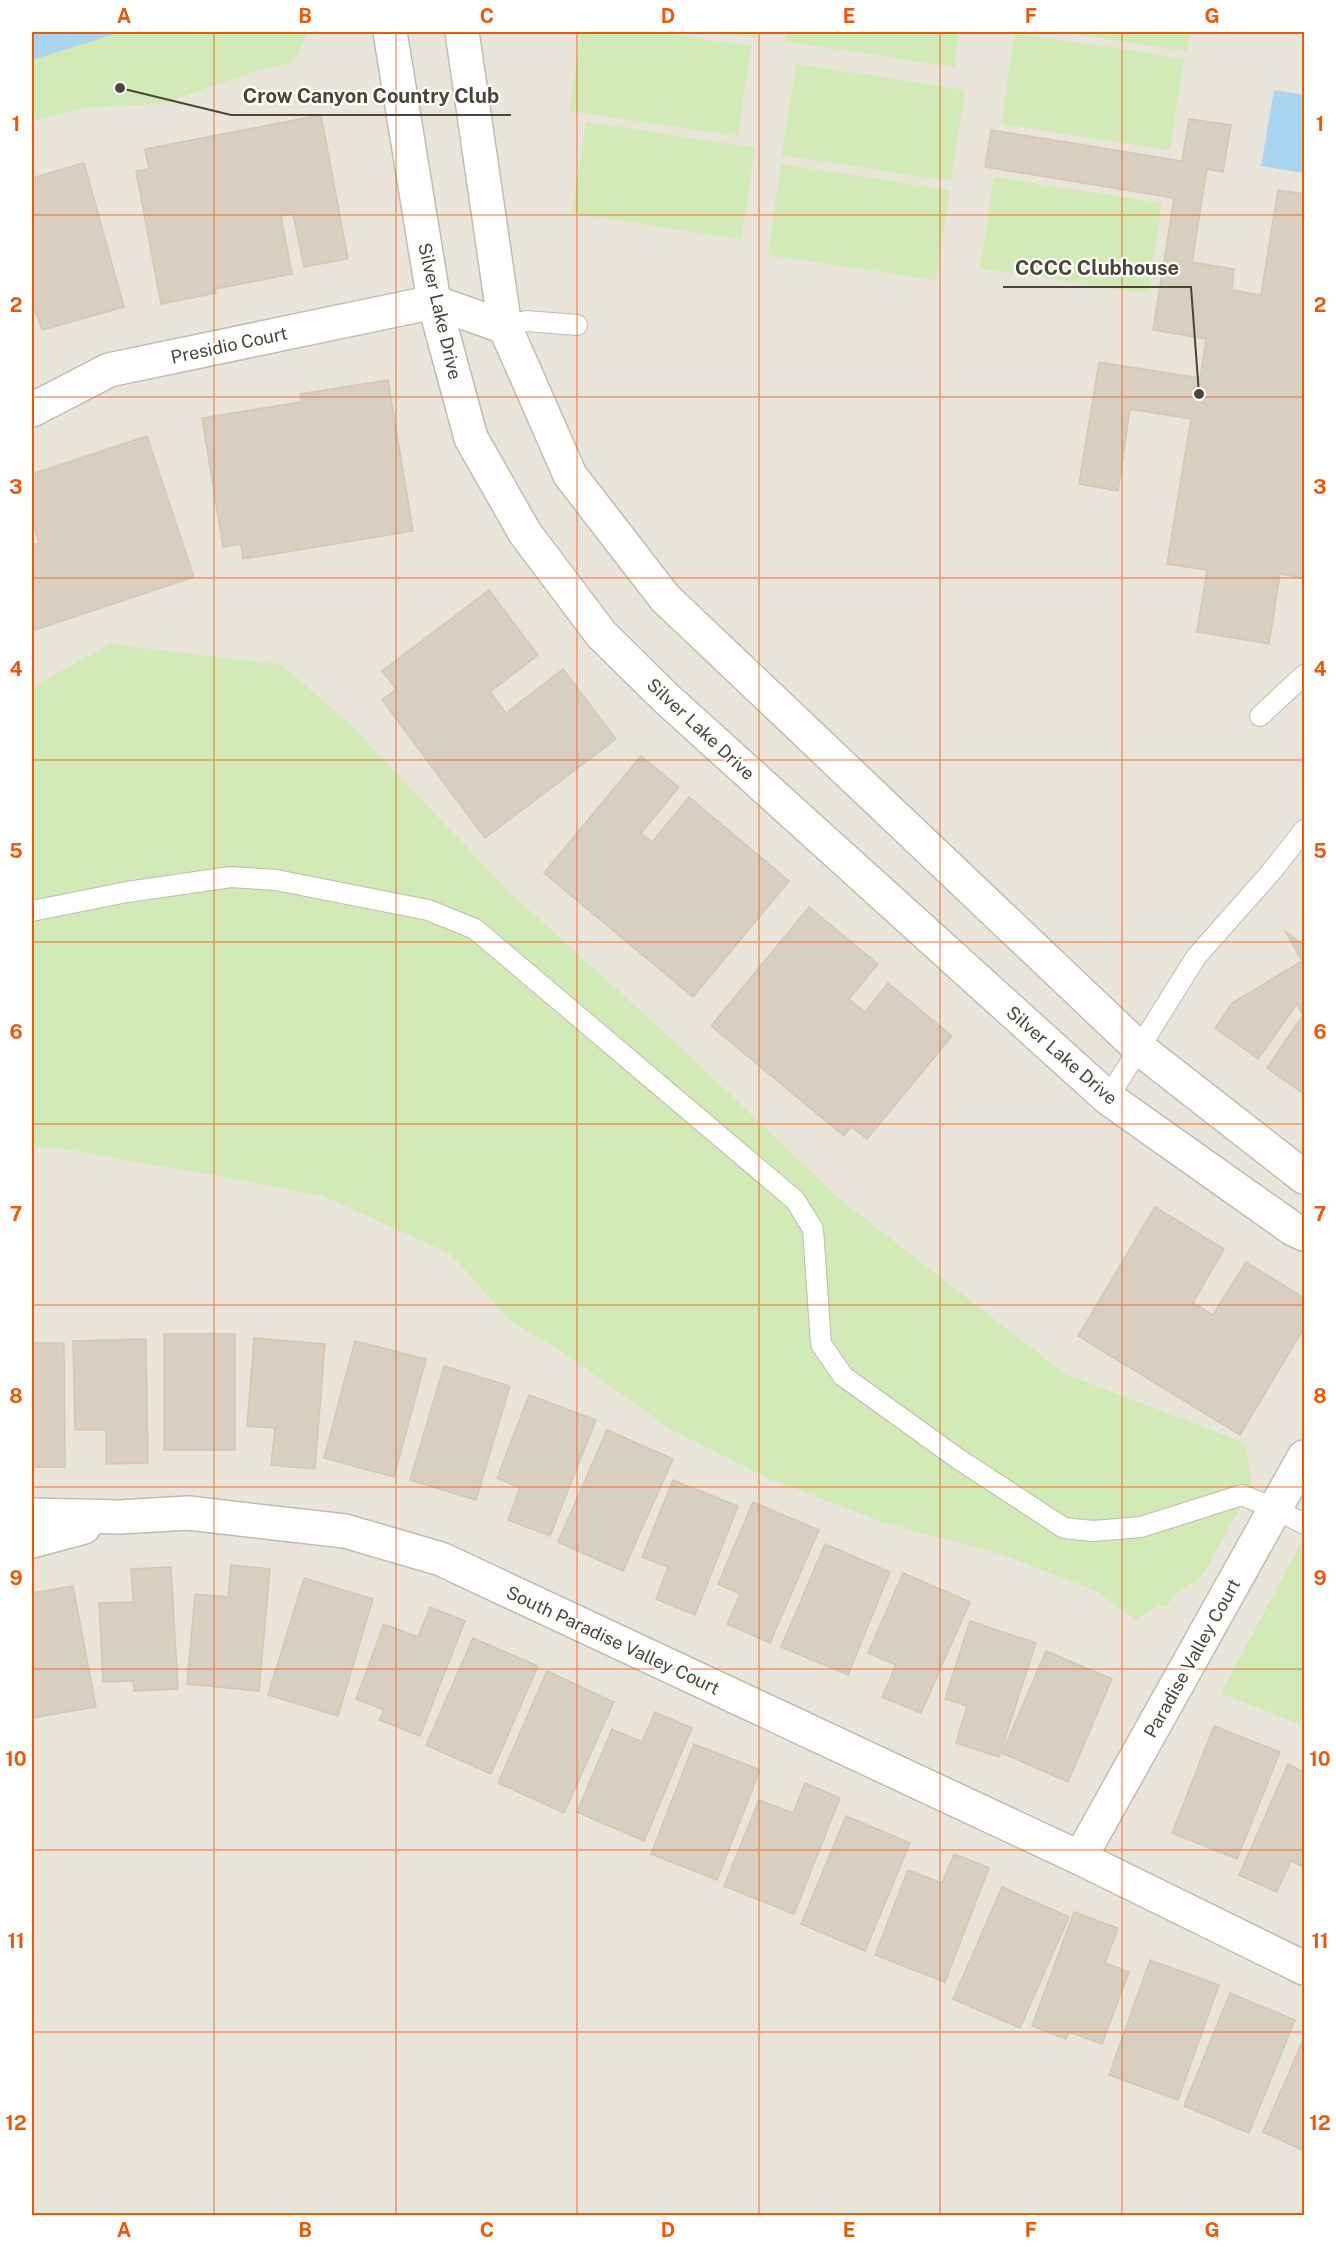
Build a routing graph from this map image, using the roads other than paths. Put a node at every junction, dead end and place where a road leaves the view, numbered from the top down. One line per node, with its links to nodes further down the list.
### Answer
1 (390, 32): 3 (street, Silver Lake Drive)
2 (462, 32): 5 (street)
3 (434, 302): 5 (street); 6 (street, Presidio Court); 12 (street, Silver Lake Drive)
4 (577, 325): 5 (lane)
5 (505, 327): 11 (street)
6 (32, 410)
7 (1305, 675): 8 (lane)
8 (1260, 716)
9 (1305, 830): 11 (lane)
10 (32, 911): 16 (lane)
11 (1140, 1049): 12 (lane); 13 (street)
12 (1108, 1098): 14 (street, Silver Lake Drive)
13 (1305, 1177)
14 (1305, 1234)
15 (1305, 1457): 16 (street, Paradise Valley Court)
16 (1276, 1509): 19 (lane); 21 (street, Paradise Valley Court)
17 (32, 1515): 18 (street, South Paradise Valley Court)
18 (120, 1517): 20 (street, South Paradise Valley Court); 21 (street, South Paradise Valley Court)
19 (1305, 1524)
20 (32, 1540)
21 (1080, 1858): 22 (street, South Paradise Valley Court)
22 (1305, 1968)

